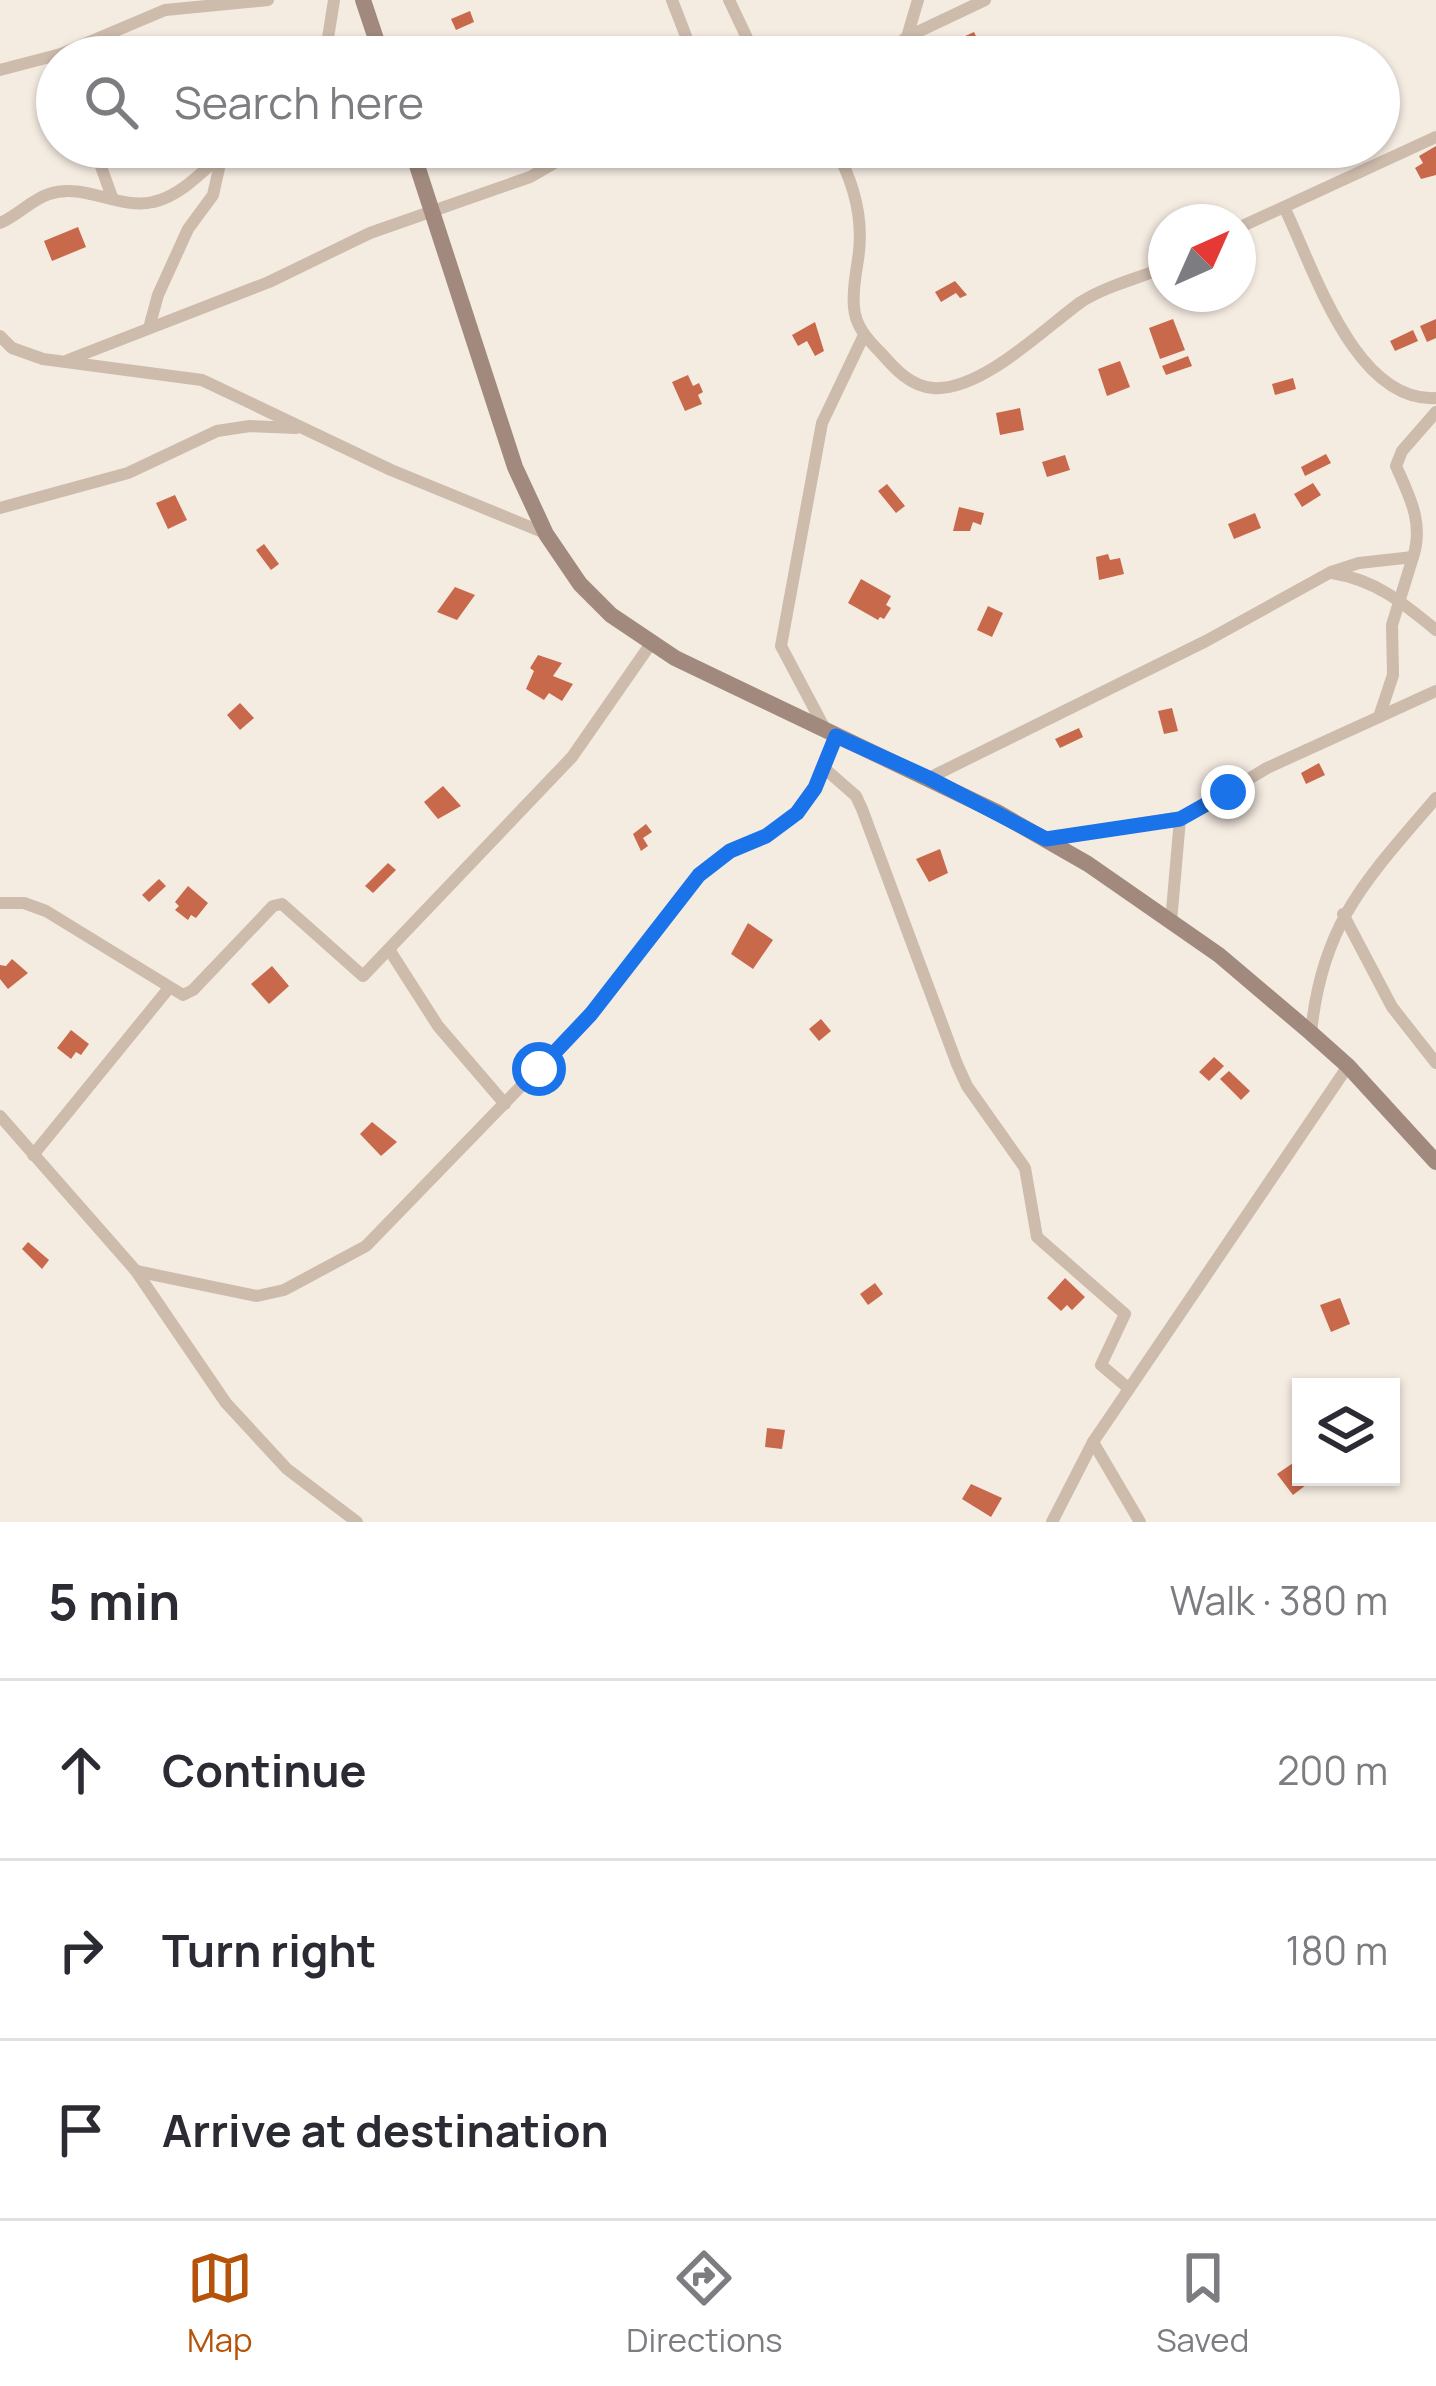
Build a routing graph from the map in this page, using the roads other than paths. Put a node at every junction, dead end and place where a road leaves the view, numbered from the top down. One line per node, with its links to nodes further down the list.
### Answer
1 (268, 0): 8 (street)
2 (334, 0): 9 (street)
3 (363, 0): 10 (street)
4 (672, 0): 11 (street)
5 (729, 0): 12 (street)
6 (918, 0): 13 (street)
7 (985, 0): 14 (street)
8 (106, 36)
9 (328, 36)
10 (375, 36)
11 (686, 36)
12 (746, 36)
13 (908, 36)
14 (910, 36)
15 (36, 62): 16 (street)
16 (0, 70)
17 (1436, 137): 18 (street)
18 (1400, 154)
19 (102, 168): 26 (street)
20 (204, 168): 26 (street)
21 (221, 168): 32 (street)
22 (417, 168): 28 (street)
23 (546, 168): 28 (street)
24 (843, 168): 33 (street)
25 (1371, 168): 27 (street)
26 (112, 197): 30 (street)
27 (1285, 209): 29 (street); 37 (street)
28 (432, 214): 32 (street); 41 (street)
29 (1256, 221)
30 (0, 223)
31 (1148, 274): 33 (street)
32 (149, 328): 36 (street)
33 (865, 335): 49 (street)
34 (0, 336): 35 (street)
35 (6, 348): 36 (street)
36 (64, 362): 39 (street)
37 (1436, 398)
38 (1436, 412): 42 (street)
39 (297, 428): 40 (street); 41 (street)
40 (0, 508)
41 (546, 534): 46 (street)
42 (1413, 557): 43 (street); 44 (street)
43 (1331, 572): 44 (street); 51 (street)
44 (1398, 598): 45 (street); 48 (street)
45 (1436, 630)
46 (652, 642): 49 (street); 58 (street)
47 (1436, 691): 48 (street)
48 (1379, 717): 53 (street)
49 (830, 732): 50 (street); 51 (street)
50 (824, 768): 63 (street); 68 (street)
51 (929, 778): 54 (street)
52 (1436, 798): 56 (street)
53 (1180, 819): 54 (street); 57 (street)
54 (1046, 839): 57 (street)
55 (0, 903): 59 (street)
56 (1343, 914): 60 (street); 61 (street)
57 (1171, 922): 60 (street)
58 (390, 951): 59 (street); 63 (street)
59 (169, 988): 65 (street)
60 (1311, 1033): 62 (street)
61 (1436, 1063)
62 (1348, 1066): 66 (street); 68 (street)
63 (505, 1104): 67 (street)
64 (0, 1115): 65 (street)
65 (33, 1155): 67 (street)
66 (1436, 1162)
67 (136, 1271): 70 (street)
68 (1127, 1387): 69 (street)
69 (1093, 1442): 71 (street); 72 (street)
70 (357, 1522)
71 (1052, 1522)
72 (1140, 1522)

